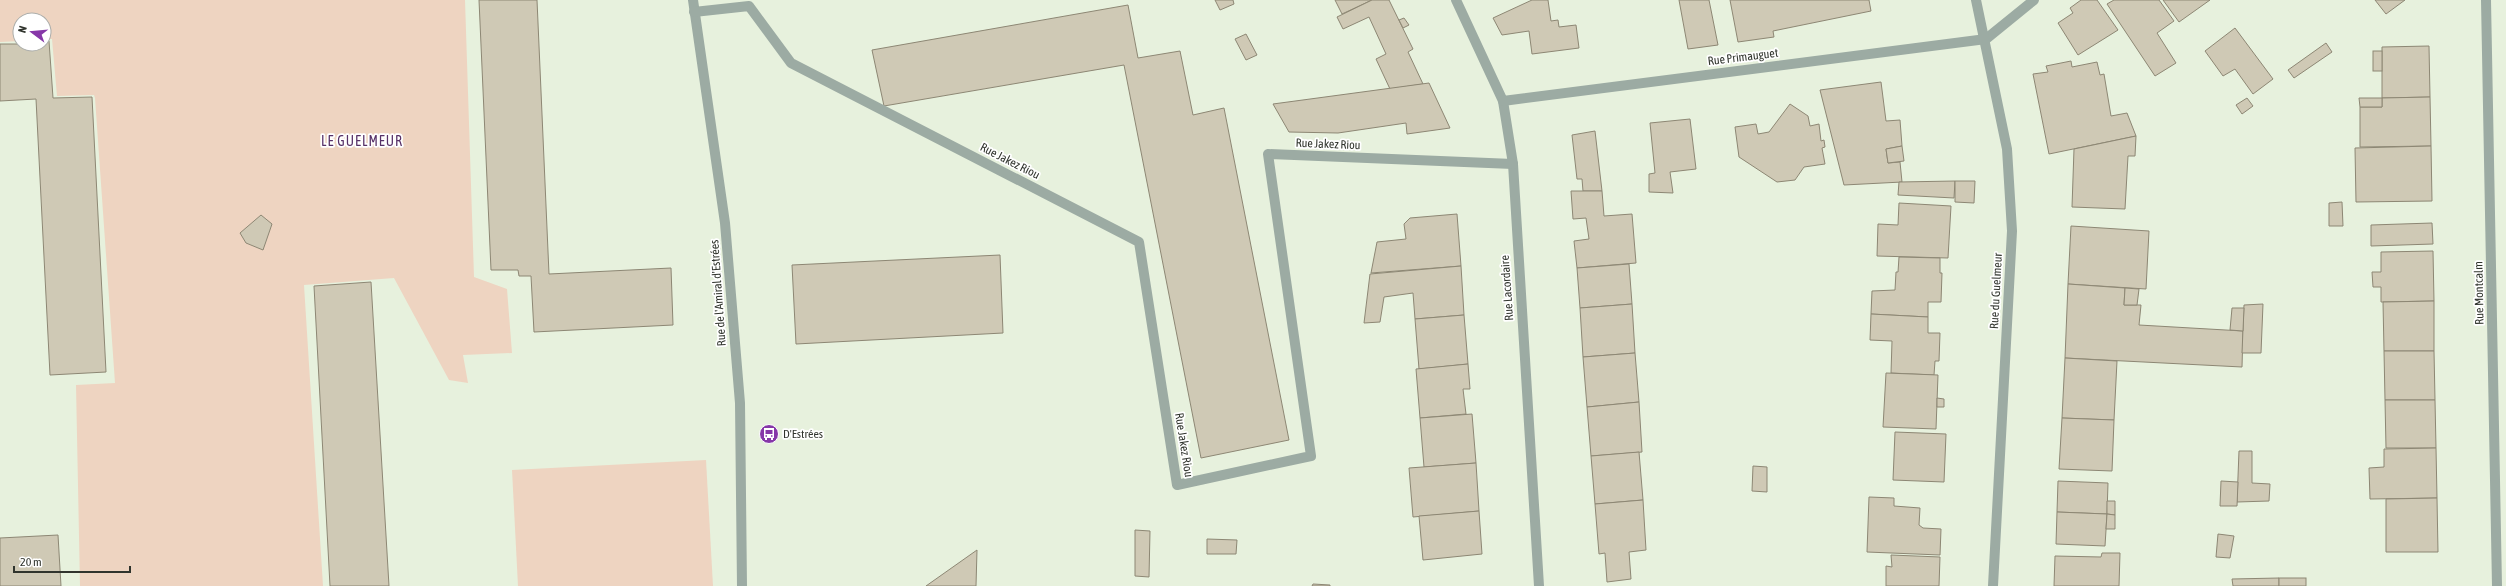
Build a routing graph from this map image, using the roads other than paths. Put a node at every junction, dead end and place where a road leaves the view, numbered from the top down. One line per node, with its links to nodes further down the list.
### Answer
1 (693, 0): 6 (street, Rue de l'Amiral d'Estrées)
2 (1456, 0): 8 (street, Rue Lacordaire)
3 (1976, 0): 7 (street, Rue du Guelmeur)
4 (2034, 0): 7 (street)
5 (2486, 0): 13 (street, Rue Montcalm)
6 (694, 12): 9 (street, Rue Jakez Riou); 10 (street, Rue de l'Amiral d'Estrées)
7 (1986, 39): 8 (street, Rue Primauguet); 12 (street, Rue du Guelmeur)
8 (1503, 101): 9 (street, Rue Lacordaire)
9 (1512, 164): 11 (street, Rue Lacordaire)
10 (742, 586)
11 (1539, 586)
12 (1993, 586)
13 (2497, 586)

